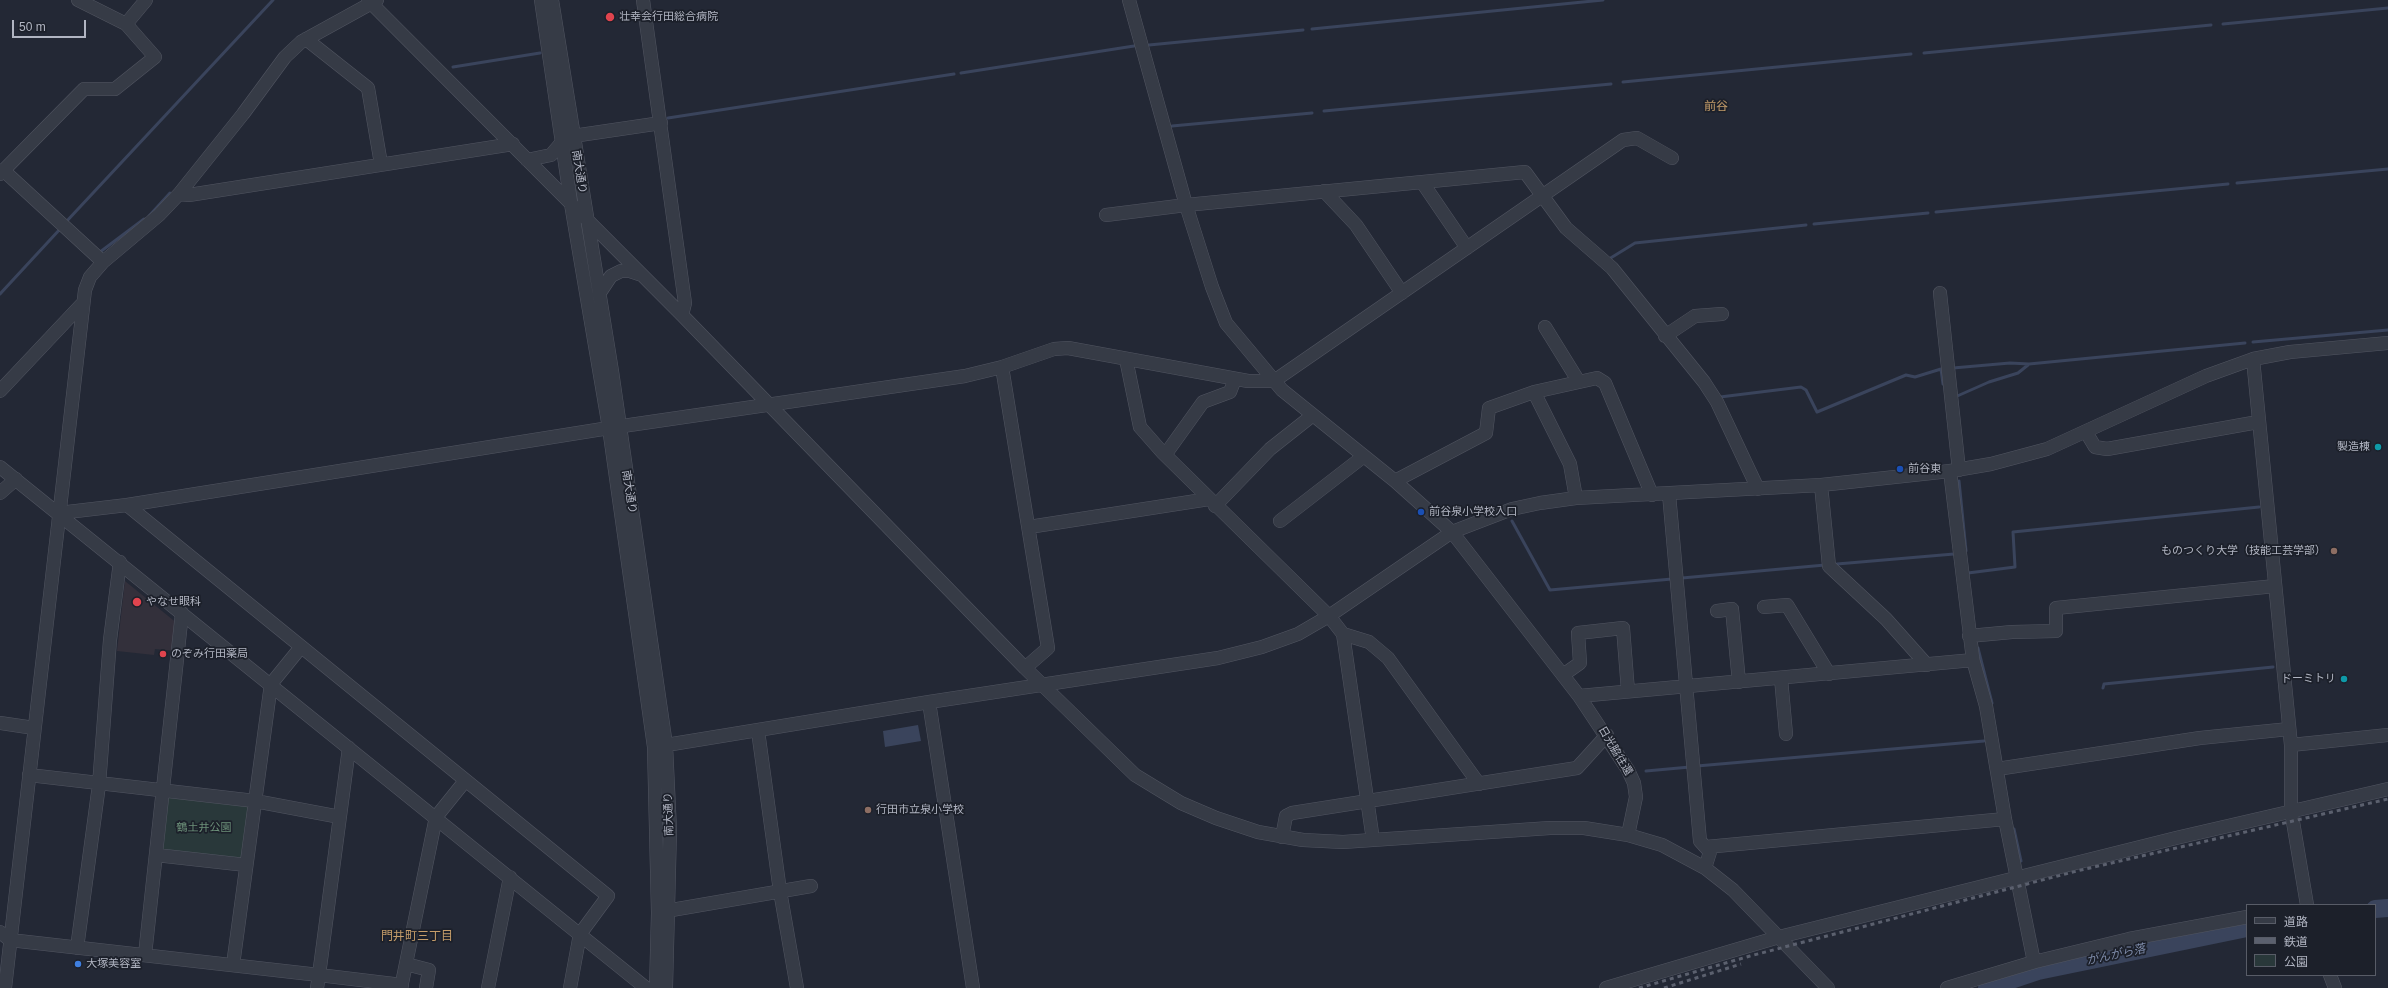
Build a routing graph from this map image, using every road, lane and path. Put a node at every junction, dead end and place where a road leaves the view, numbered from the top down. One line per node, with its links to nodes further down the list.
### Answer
1 (78, 0): 8 (street)
2 (146, 0): 8 (street)
3 (541, 0): 11 (street, 南大通り)
4 (552, 0): 11 (street, 南大通り)
5 (643, 0): 10 (street)
6 (1129, 0): 22 (street, 日光脇往還)
7 (372, 1): 9 (street); 12 (street)
8 (126, 24): 16 (street)
9 (306, 39): 15 (street); 19 (street)
10 (661, 123): 11 (street); 33 (street)
11 (568, 139): 14 (street); 21 (street, 南大通り); 24 (street, 南大通り)
12 (513, 144): 14 (street); 15 (street)
13 (1672, 158): 20 (street)
14 (528, 160): 21 (street)
15 (381, 164): 19 (street)
16 (2, 172): 26 (street)
17 (1422, 182): 18 (street); 20 (street); 25 (street)
18 (1324, 191): 22 (street); 28 (street)
19 (178, 194): 26 (street)
20 (1543, 196): 25 (street); 35 (street)
21 (571, 204): 24 (street); 48 (street, 南大通り)
22 (1186, 205): 23 (street); 41 (street, 日光脇往還)
23 (1106, 215)
24 (586, 219): 27 (street); 30 (street, 南大通り)
25 (1467, 248): 28 (street)
26 (102, 262): 31 (street)
27 (642, 275): 30 (street); 33 (street)
28 (1402, 293): 41 (street)
29 (1940, 293): 53 (street)
30 (599, 294): 48 (street, 南大通り)
31 (82, 304): 43 (street); 64 (street)
32 (1722, 314): 35 (street)
33 (682, 315): 45 (street)
34 (1546, 327): 42 (street)
35 (1665, 336): 57 (street)
36 (2388, 343): 38 (street)
37 (1126, 358): 39 (street); 40 (street); 50 (street)
38 (2253, 359): 47 (street); 49 (street)
39 (1002, 366): 45 (street); 66 (street)
40 (1235, 379): 41 (street); 50 (street)
41 (1274, 381): 46 (street, 日光脇往還)
42 (1579, 382): 44 (street); 59 (street)
43 (0, 391)
44 (1534, 392): 55 (street); 61 (street)
45 (769, 405): 48 (street); 79 (street)
46 (1313, 415): 51 (street, 日光脇往還); 62 (street)
47 (2258, 422): 49 (street); 69 (street)
48 (614, 427): 63 (street); 98 (street, 南大通り)
49 (2086, 432): 53 (street)
50 (1164, 455): 62 (street)
51 (1364, 456): 55 (street, 日光脇往還); 65 (street)
52 (0, 467): 54 (street)
53 (1955, 470): 56 (street); 75 (street)
54 (16, 479): 58 (street); 64 (street)
55 (1395, 481): 67 (street, 日光脇往還)
56 (1821, 485): 57 (street); 78 (street)
57 (1758, 489): 60 (street)
58 (0, 493)
59 (1652, 494): 60 (street); 61 (street)
60 (1669, 494): 86 (street)
61 (1576, 498): 67 (street)
62 (1212, 502): 66 (street); 73 (street)
63 (126, 505): 64 (street); 76 (street)
64 (59, 513): 68 (street); 91 (street)
65 (1280, 521)
66 (1029, 527): 79 (street)
67 (1452, 532): 73 (street); 81 (street, 日光脇往還)
68 (120, 562): 72 (street); 104 (street)
69 (2275, 586): 75 (street); 92 (street)
70 (1764, 607): 80 (street)
71 (1717, 610): 83 (street)
72 (182, 613): 84 (street); 106 (street)
73 (1329, 616): 74 (street); 85 (street)
74 (1343, 634): 103 (street); 107 (street)
75 (1970, 636): 77 (street)
76 (301, 647): 84 (street); 102 (street)
77 (1973, 660): 78 (street); 100 (street)
78 (1927, 665): 80 (street)
79 (1025, 668): 85 (street)
80 (1829, 674): 82 (street)
81 (1563, 675): 87 (street); 88 (street, 日光脇往還)
82 (1781, 678): 83 (street); 94 (street)
83 (1739, 682): 86 (street)
84 (271, 684): 99 (street); 108 (street)
85 (1042, 685): 89 (street); 114 (street)
86 (1686, 686): 87 (street); 116 (street)
87 (1628, 692): 88 (street)
88 (1579, 696): 95 (street, 日光脇往還)
89 (929, 702): 93 (street); 147 (street)
90 (0, 723): 91 (street)
91 (34, 728): 101 (street)
92 (2289, 729): 97 (street); 100 (street)
93 (758, 731): 98 (street); 123 (street)
94 (1786, 734)
95 (1607, 735): 103 (street); 113 (street, 日光脇往還)
96 (2388, 735): 97 (street)
97 (2291, 745): 109 (street)
98 (660, 746): 125 (street, 南大通り)
99 (349, 748): 110 (street); 111 (street)
100 (1997, 769): 112 (street)
101 (29, 775): 104 (street); 130 (street)
102 (465, 781): 111 (street); 128 (street)
103 (1479, 784): 107 (street)
104 (99, 785): 106 (street); 131 (street)
105 (2388, 789): 109 (street)
106 (163, 790): 108 (street); 117 (street)
107 (1367, 800): 114 (street); 115 (street)
108 (255, 801): 110 (street); 118 (street)
109 (2291, 810): 120 (street); 124 (street)
110 (340, 817): 137 (street)
111 (436, 817): 121 (street); 134 (street)
112 (2005, 819): 116 (street); 120 (street)
113 (1628, 835): 115 (street); 119 (street)
114 (1282, 836): 115 (street)
115 (1373, 840)
116 (1706, 847): 119 (street)
117 (156, 855): 118 (street); 132 (street)
118 (246, 865): 135 (street)
119 (1705, 868): 129 (street)
120 (2018, 876): 129 (street); 133 (street)
121 (510, 877): 128 (street); 141 (street)
122 (811, 886): 123 (street)
123 (780, 891): 125 (street); 146 (street)
124 (2307, 904)
125 (664, 912): 144 (street, 南大通り); 145 (street, 南大通り)
126 (2246, 917): 133 (street)
127 (0, 932): 130 (street)
128 (580, 934): 142 (street); 143 (street)
129 (1779, 937): 148 (street); 149 (street)
130 (10, 940): 131 (street); 139 (street)
131 (77, 948): 132 (street)
132 (145, 955): 135 (street)
133 (2034, 962): 150 (street)
134 (406, 964): 138 (street); 140 (street)
135 (233, 965): 137 (street)
136 (2330, 976): 151 (street)
137 (318, 982): 138 (street)
138 (401, 986)
139 (5, 988)
140 (426, 988)
141 (488, 988)
142 (570, 988)
143 (646, 988)
144 (656, 988)
145 (666, 988)
146 (797, 988)
147 (973, 988)
148 (1606, 988)
149 (1828, 988)
150 (1947, 988)
151 (2335, 988)

